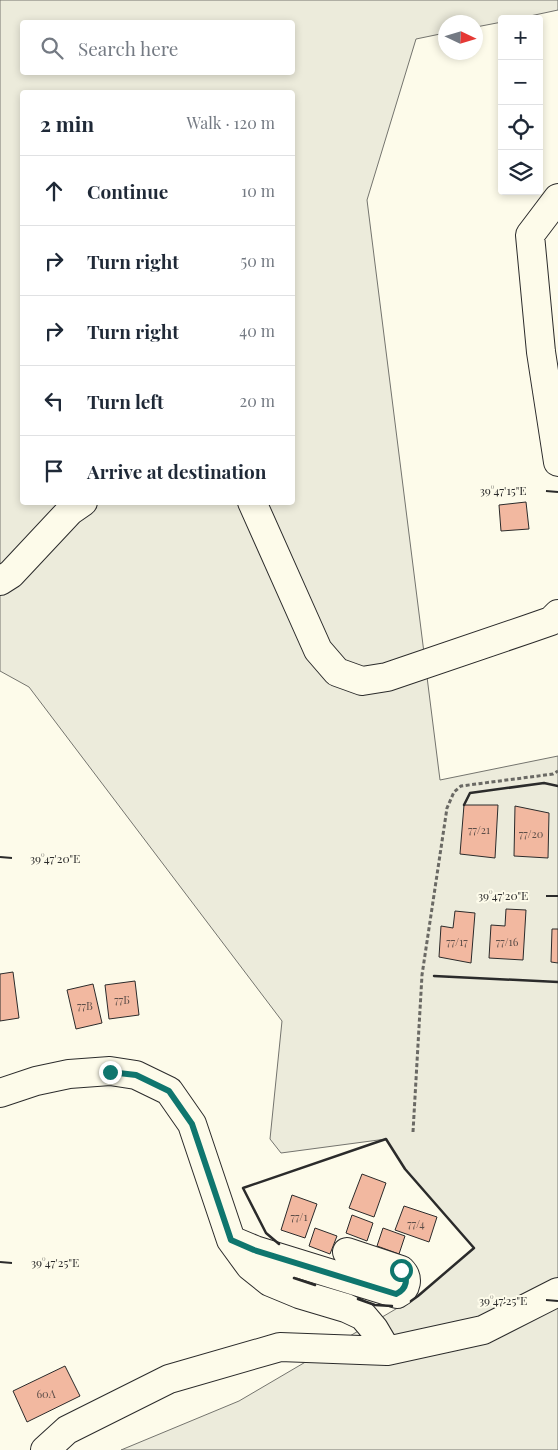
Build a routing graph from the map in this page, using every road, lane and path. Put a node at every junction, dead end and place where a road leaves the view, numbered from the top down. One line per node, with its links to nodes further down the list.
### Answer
1 (558, 198): 2 (street)
2 (558, 462)
3 (79, 505): 5 (street)
4 (253, 505): 6 (street)
5 (0, 581)
6 (558, 614)
7 (558, 771): 9 (path)
8 (0, 1093): 10 (street)
9 (413, 1132)
10 (231, 1240): 11 (street); 13 (street)
11 (347, 1252)
12 (558, 1292): 13 (street)
13 (387, 1351): 14 (street)
14 (45, 1450)

